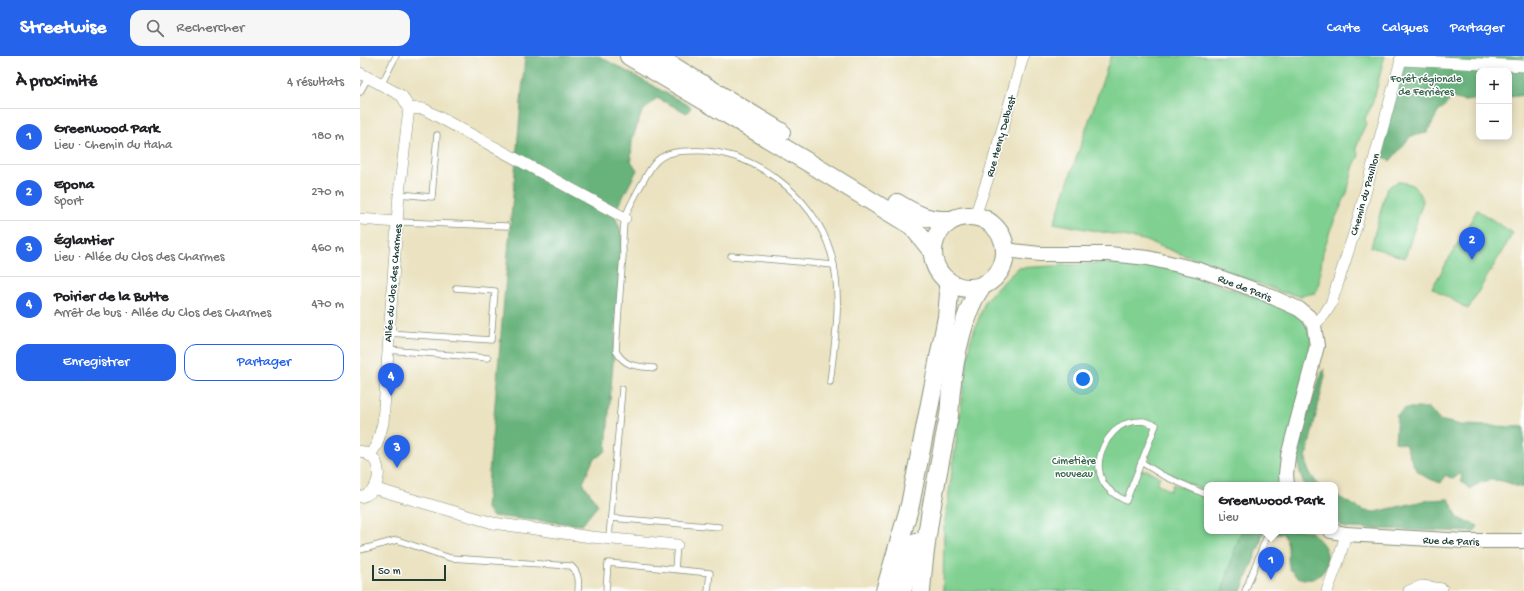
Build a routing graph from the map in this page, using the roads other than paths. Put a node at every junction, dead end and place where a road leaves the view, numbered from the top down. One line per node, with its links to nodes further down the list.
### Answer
1 (396, 56): 8 (lane)
2 (628, 56): 20 (main road)
3 (656, 56): 16 (main road)
4 (1023, 56): 13 (street, Rue Henry Delbast)
5 (1401, 58): 6 (street); 26 (street, Chemin du Pavillon)
6 (1524, 66)
7 (364, 76): 8 (street); 9 (lane)
8 (381, 85): 10 (street)
9 (360, 92)
10 (409, 108): 12 (street, Allée du Clos des Charmes); 14 (street)
11 (437, 135): 12 (lane)
12 (400, 194): 17 (street, Allée du Clos des Charmes)
13 (975, 216): 16 (main road); 19 (main road)
14 (625, 218): 22 (lane); 30 (lane)
15 (360, 219): 17 (street)
16 (952, 220): 20 (main road)
17 (397, 222): 18 (lane); 27 (street, Allée du Clos des Charmes)
18 (507, 226)
19 (1005, 250): 24 (main road); 26 (street, Rue de Paris)
20 (933, 252): 23 (main road)
21 (731, 256): 22 (lane)
22 (834, 265): 31 (lane)
23 (947, 280): 24 (main road); 55 (main road)
24 (983, 285): 33 (main road)
25 (456, 288): 27 (lane)
26 (1314, 325): 36 (street)
27 (388, 333): 28 (street, Allée du Clos des Charmes)
28 (387, 350): 29 (lane); 34 (street, Allée du Clos des Charmes)
29 (488, 358)
30 (654, 368)
31 (830, 382)
32 (622, 389): 40 (lane)
33 (951, 389): 56 (main road); 57 (main road)
34 (365, 453): 37 (street)
35 (1141, 462): 35 (lane); 38 (lane)
36 (1287, 482)
37 (376, 489): 39 (street); 45 (street)
38 (1204, 494)
39 (360, 497)
40 (611, 518): 41 (lane); 45 (lane)
41 (719, 528)
42 (1338, 532): 44 (street, Rue de Paris)
43 (1268, 534): 58 (lane)
44 (1346, 534): 46 (street, Rue de Paris); 59 (street)
45 (609, 538): 47 (street)
46 (1524, 541)
47 (678, 544): 50 (lane)
48 (360, 547): 49 (lane)
49 (360, 550): 52 (lane)
50 (675, 569): 53 (lane); 54 (lane)
51 (1442, 589): 60 (street)
52 (578, 591)
53 (606, 591)
54 (708, 591)
55 (885, 591)
56 (902, 591)
57 (921, 591)
58 (1245, 591)
59 (1327, 591)
60 (1409, 591)

